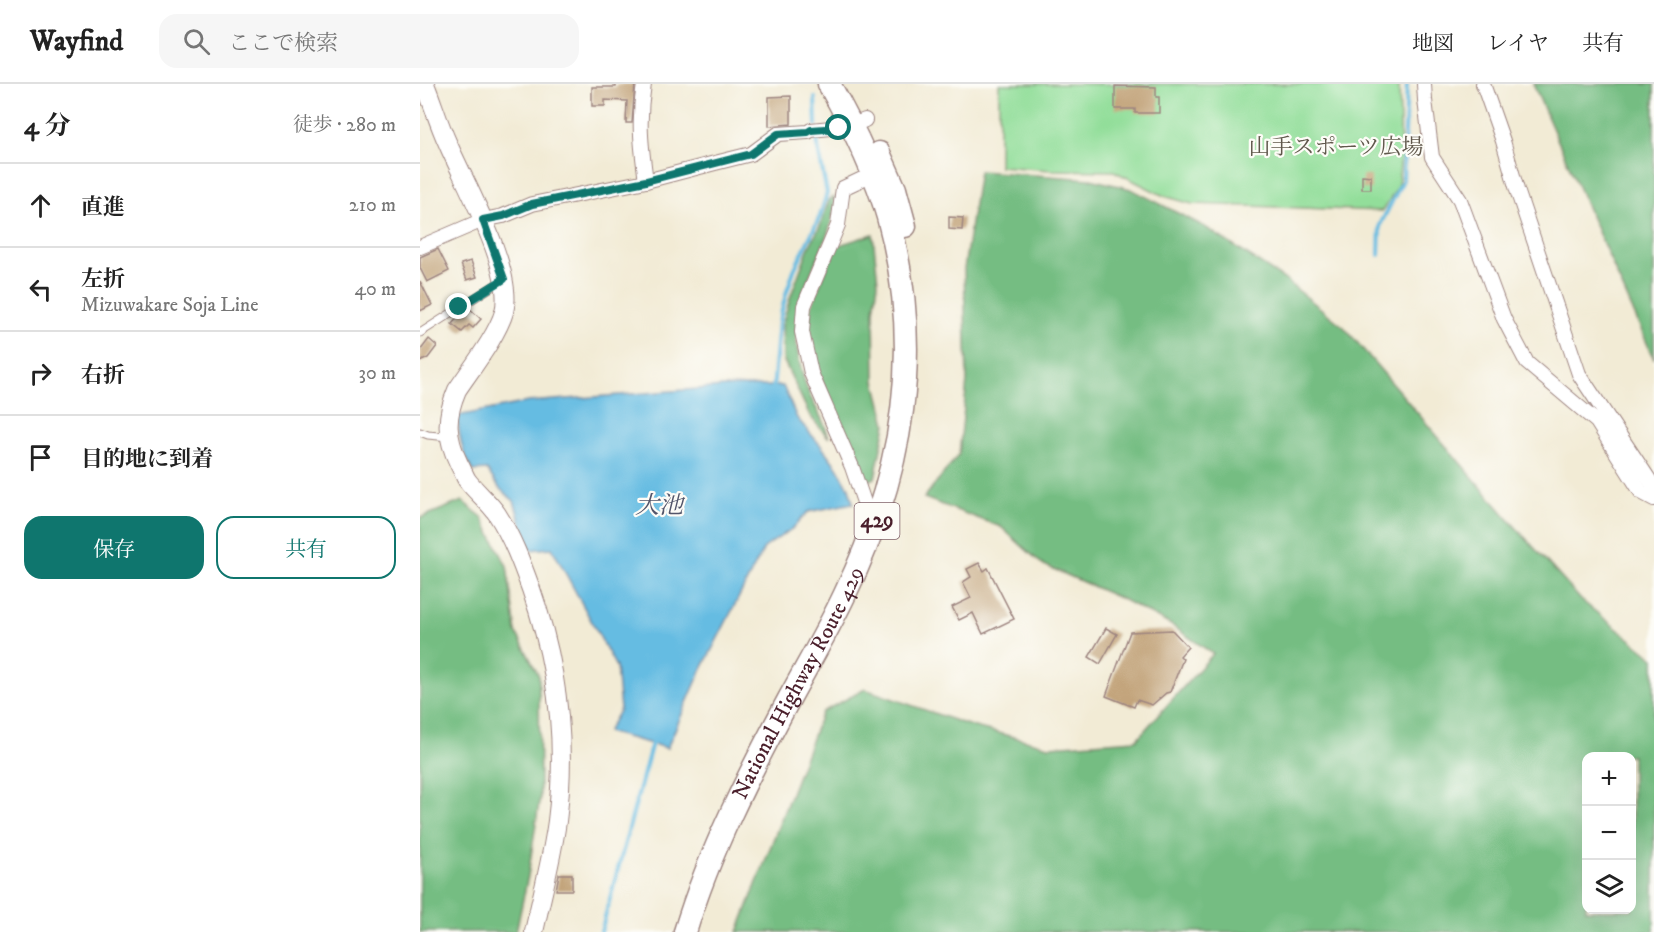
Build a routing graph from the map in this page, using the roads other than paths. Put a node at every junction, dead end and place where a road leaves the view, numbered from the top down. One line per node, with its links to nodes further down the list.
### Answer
1 (425, 84): 10 (main road)
2 (644, 84): 9 (street)
3 (829, 84): 7 (highway, National Highway Route 429 / 429)
4 (846, 84): 7 (highway, National Highway Route 429 / 429)
5 (1424, 84): 17 (street)
6 (1482, 84): 16 (street)
7 (858, 123): 8 (highway, National Highway Route 429 / 429); 9 (street)
8 (879, 171): 18 (highway, National Highway Route 429 / 429); 18 (street)
9 (646, 181): 10 (street)
10 (483, 220): 11 (street); 12 (main road)
11 (420, 248)
12 (504, 279): 13 (lane); 15 (main road)
13 (420, 333)
14 (420, 432): 15 (lane)
15 (449, 436): 19 (main road)
16 (1654, 487)
17 (1654, 500)
18 (884, 521): 20 (highway, National Highway Route 429 / 429); 21 (highway, National Highway Route 429 / 429)
19 (534, 932)
20 (685, 932)
21 (699, 932)

